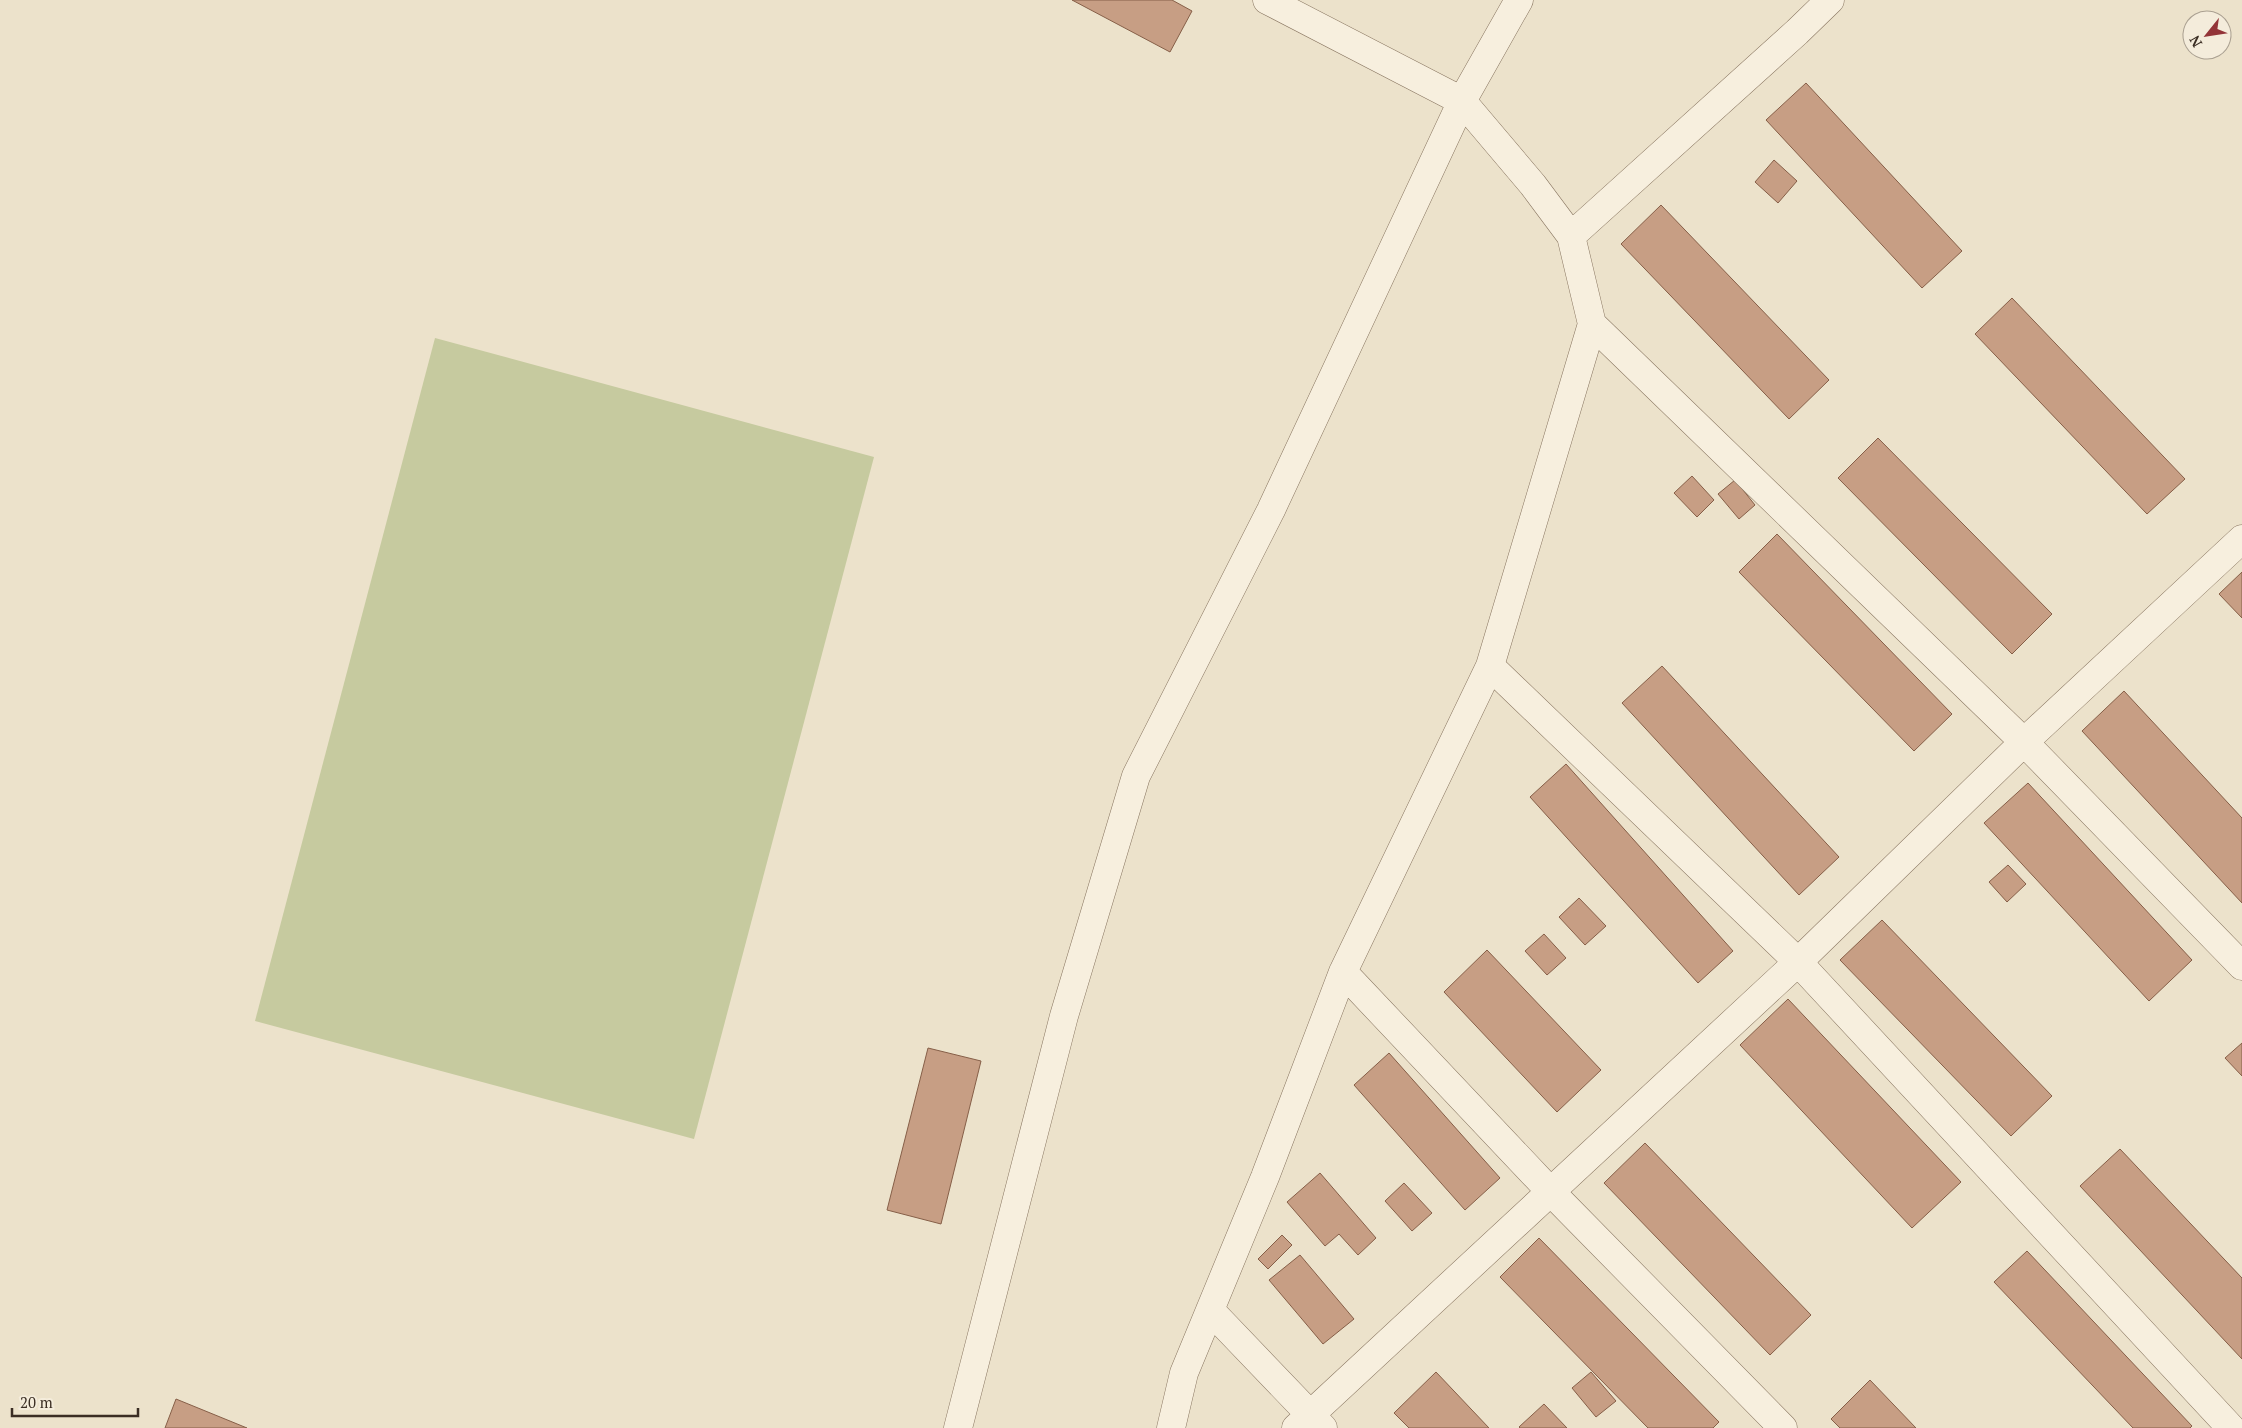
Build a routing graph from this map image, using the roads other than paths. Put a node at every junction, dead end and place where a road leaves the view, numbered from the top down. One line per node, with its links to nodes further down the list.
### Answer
1 (1267, 0): 4 (street)
2 (1519, 0): 4 (street)
3 (1830, 0): 5 (street)
4 (1462, 101): 5 (street); 16 (street)
5 (1571, 236): 6 (street)
6 (1592, 324): 8 (street); 9 (street)
7 (2242, 539): 9 (street)
8 (1490, 666): 10 (street); 12 (street)
9 (2024, 742): 10 (street); 11 (street)
10 (1798, 962): 13 (street); 19 (street)
11 (2242, 966)
12 (1344, 972): 13 (street); 14 (street)
13 (1550, 1191): 15 (street); 18 (street)
14 (1210, 1310): 15 (street); 17 (street)
15 (1310, 1424)
16 (958, 1428)
17 (1172, 1428)
18 (1782, 1428)
19 (2231, 1428)

